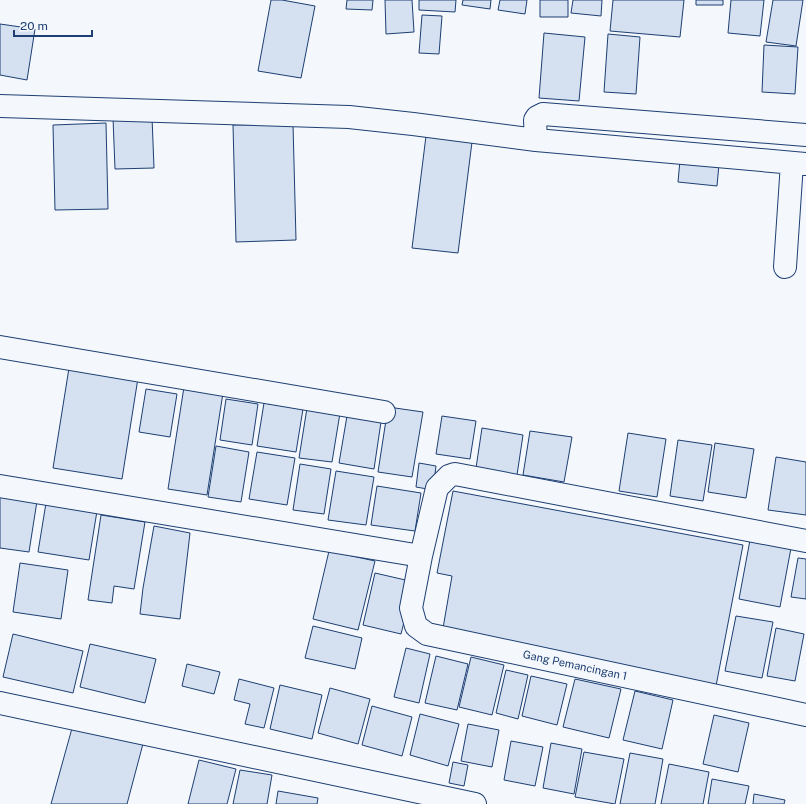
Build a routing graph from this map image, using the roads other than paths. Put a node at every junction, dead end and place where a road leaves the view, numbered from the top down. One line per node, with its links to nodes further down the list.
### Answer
1 (0, 106): 3 (street)
2 (806, 135): 3 (street)
3 (536, 140): 4 (street)
4 (799, 164): 5 (street)
5 (786, 267)
6 (0, 347): 7 (street)
7 (384, 412)
8 (0, 486): 10 (street)
9 (806, 541): 10 (street, Gang Pemancingan 1)
10 (421, 556): 12 (street, Gang Pemancingan 1)
11 (0, 703): 13 (street)
12 (806, 715)
13 (475, 804)

